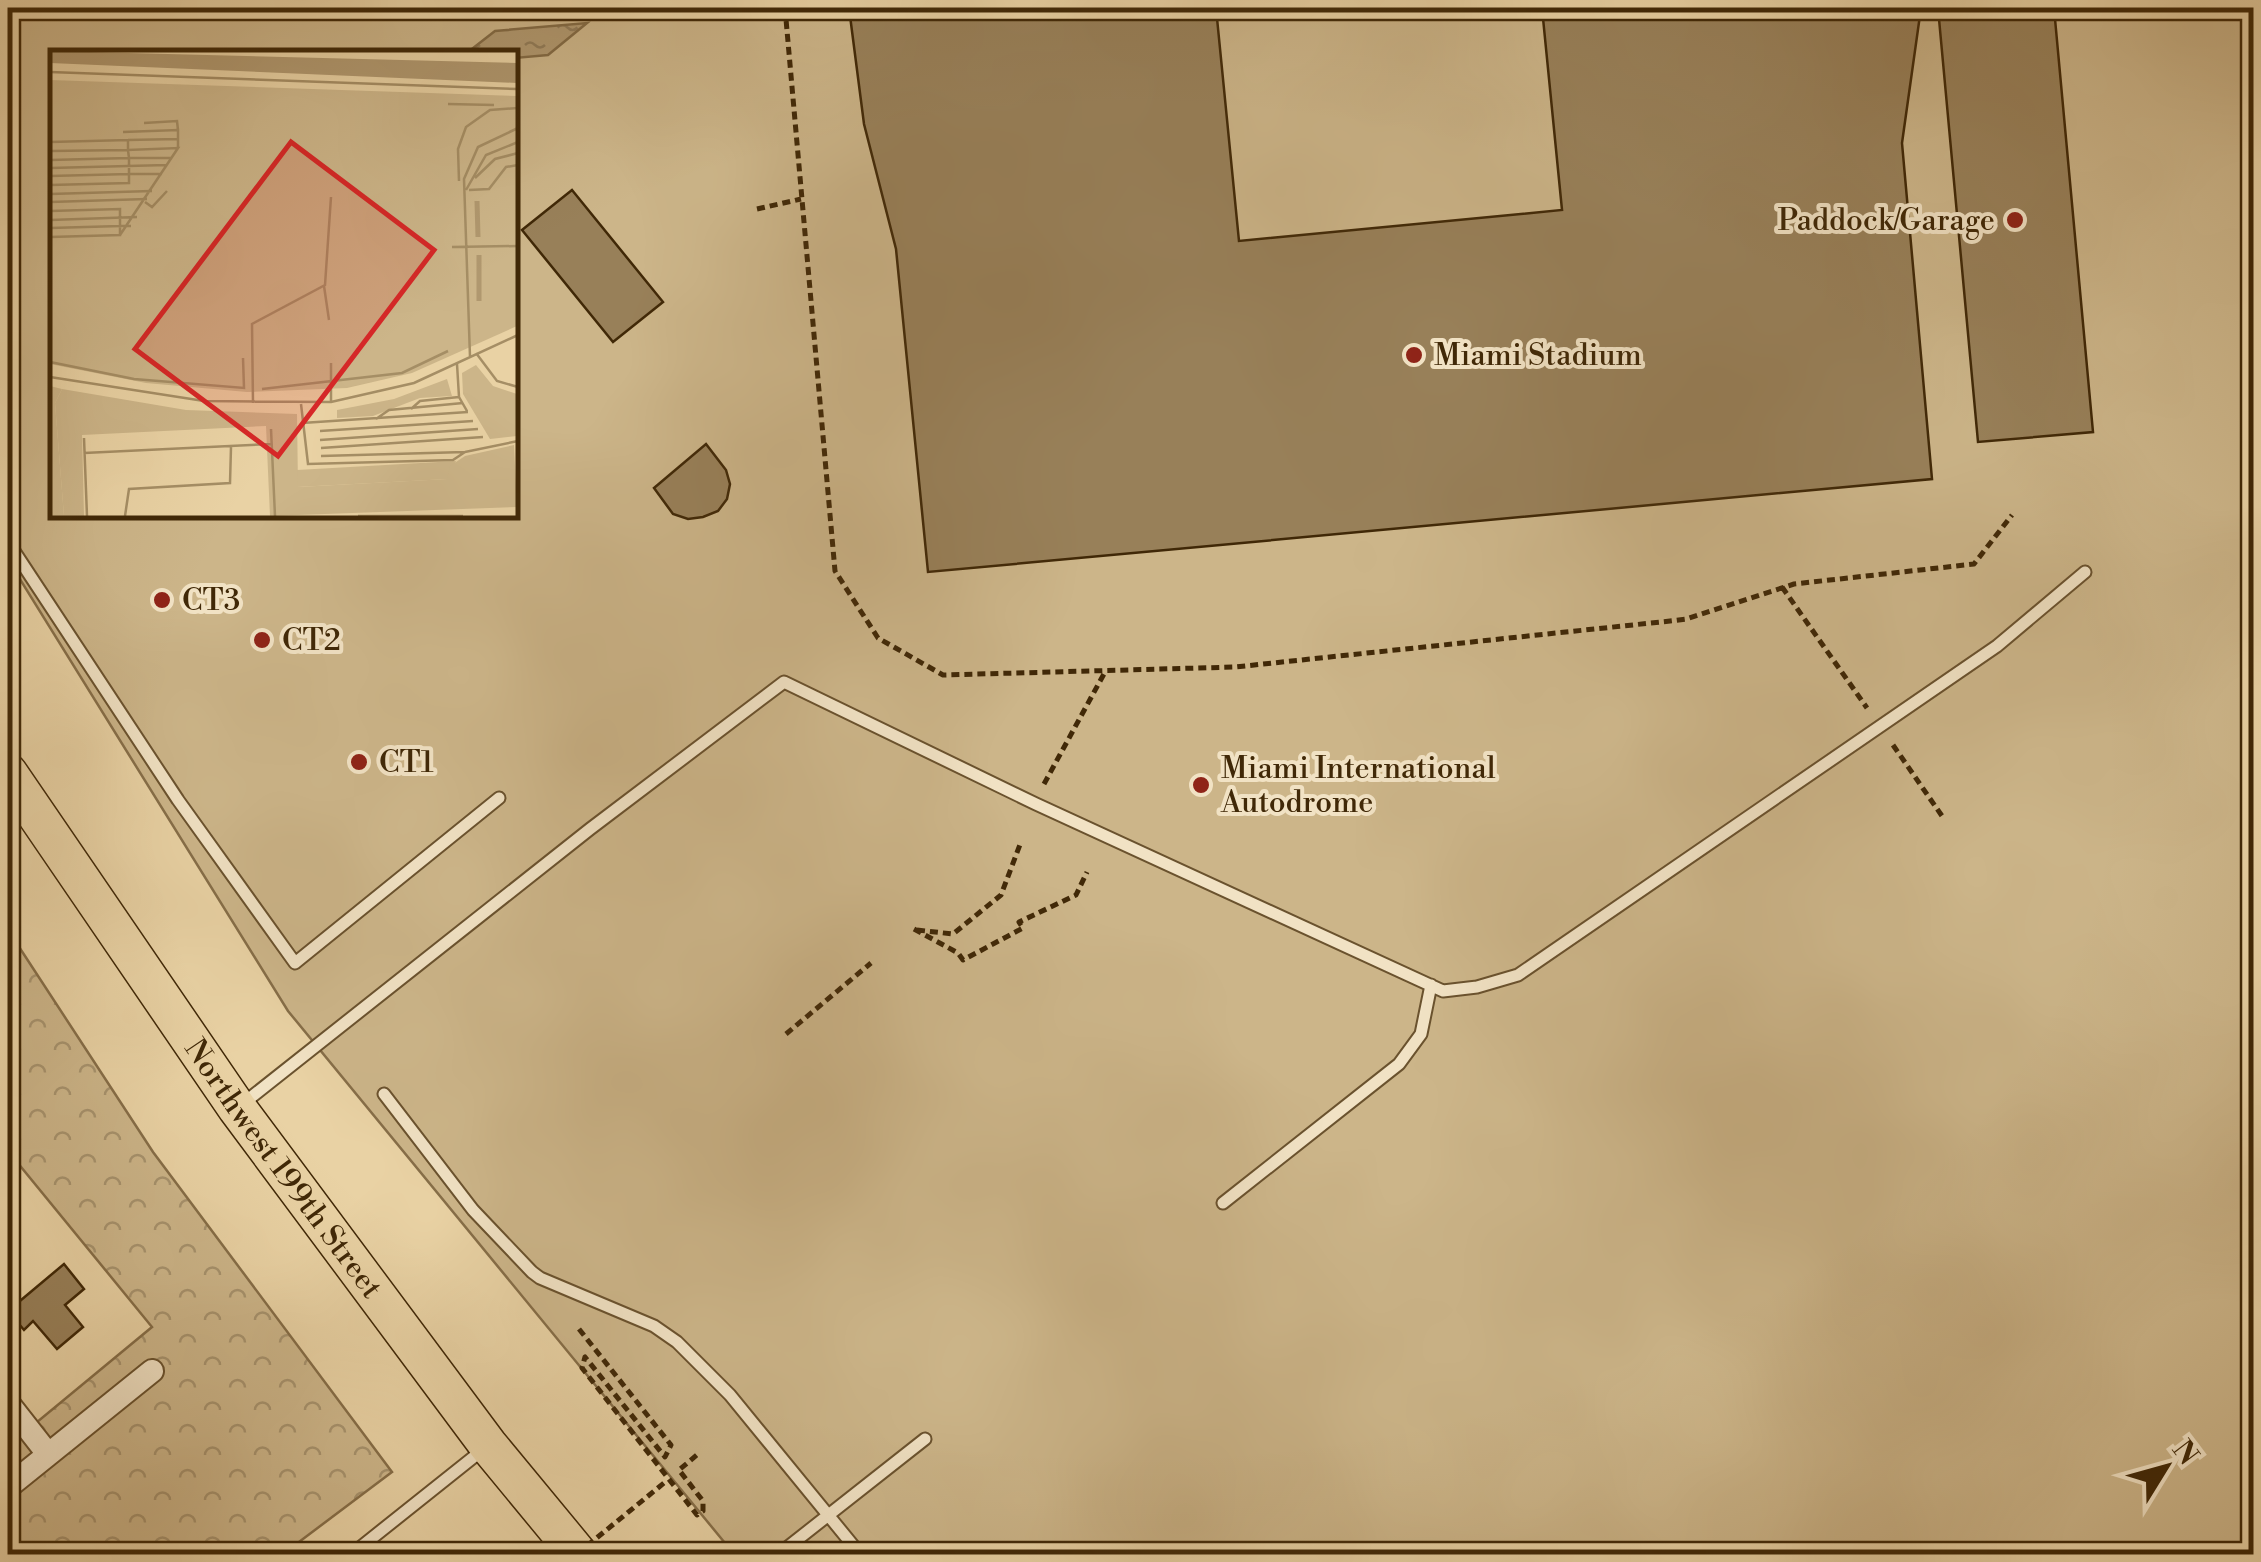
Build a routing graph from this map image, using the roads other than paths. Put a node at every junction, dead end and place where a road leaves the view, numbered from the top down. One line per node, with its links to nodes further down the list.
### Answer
1 (8, 542): 4 (lane)
2 (2085, 572): 5 (lane)
3 (8, 773): 7 (main road, Northwest 199th Street)
4 (499, 798)
5 (1431, 985): 7 (lane); 8 (lane)
6 (384, 1094): 15 (lane)
7 (236, 1108): 12 (main road, Northwest 199th Street)
8 (1223, 1203)
9 (152, 1372): 13 (street)
10 (8, 1404): 13 (street)
11 (925, 1439): 15 (lane)
12 (488, 1445): 16 (lane); 17 (main road, Northwest 199th Street)
13 (48, 1454): 14 (street)
14 (8, 1488)
15 (827, 1515): 18 (lane); 19 (lane)
16 (354, 1554)
17 (577, 1554)
18 (779, 1554)
19 (860, 1554)

